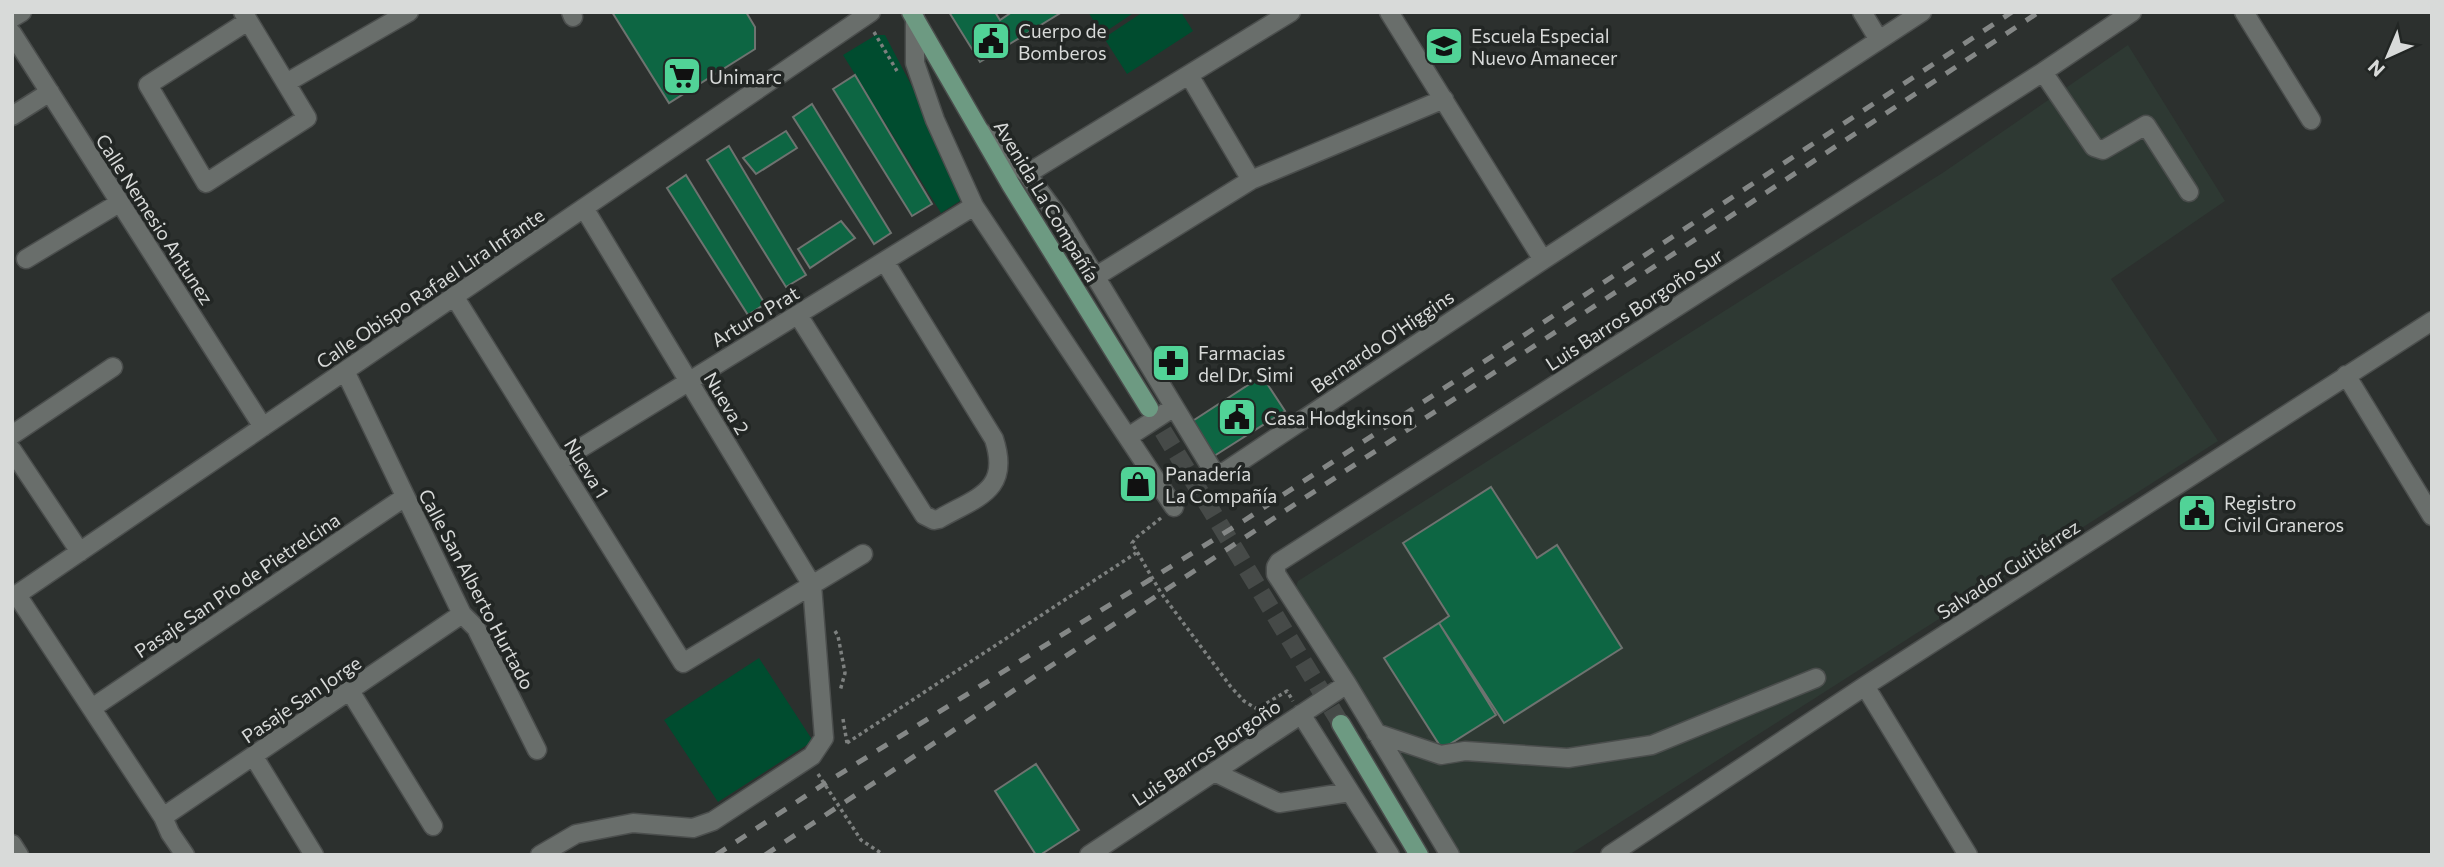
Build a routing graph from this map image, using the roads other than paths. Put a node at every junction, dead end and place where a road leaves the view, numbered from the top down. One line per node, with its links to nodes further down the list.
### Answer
1 (22, 12): 12 (street)
2 (409, 12): 17 (street)
3 (871, 12): 28 (street, Calle Obispo Rafael Lira Infante)
4 (1291, 12): 16 (street)
5 (1389, 12): 19 (street)
6 (1862, 12): 14 (street)
7 (1922, 12): 14 (street, Bernardo O'Higgins)
8 (2132, 12): 15 (street, Luis Barros Borgoño Sur)
9 (2244, 12): 21 (street)
10 (913, 15): 22 (main road, Avenida La Compañía); 27 (street)
11 (245, 17): 17 (street); 17 (street)
12 (12, 18)
13 (12, 33): 18 (street, Calle Nemesio Antunez)
14 (1879, 40): 30 (street, Bernardo O'Higgins)
15 (2043, 72): 25 (street); 56 (street, Luis Barros Borgoño Sur)
16 (1189, 75): 23 (street); 24 (street)
17 (286, 83)
18 (50, 92): 20 (street); 26 (street, Calle Nemesio Antunez)
19 (1444, 99): 24 (street); 30 (street)
20 (12, 116)
21 (2311, 120)
22 (979, 129): 23 (street, Bernardo O'Higgins); 41 (main road, Avenida La Compañía)
23 (1027, 174): 32 (street, Bernardo O'Higgins)
24 (1251, 180): 32 (street)
25 (2189, 192)
26 (118, 203): 29 (street); 42 (street, Calle Nemesio Antunez)
27 (974, 206): 31 (street, Arturo Prat); 44 (street)
28 (584, 208): 33 (street, Calle Obispo Rafael Lira Infante); 39 (street, Nueva 2)
29 (26, 259)
30 (1543, 260): 40 (street, Bernardo O'Higgins)
31 (885, 262): 34 (street, Arturo Prat); 34 (street)
32 (1096, 277): 40 (street, Bernardo O'Higgins)
33 (454, 296): 37 (street, Calle Obispo Rafael Lira Infante); 46 (street, Nueva 1)
34 (798, 315): 39 (street, Arturo Prat)
35 (2432, 321): 38 (street, Salvador Guitiérrez)
36 (113, 367): 43 (street)
37 (345, 371): 42 (street, Calle Obispo Rafael Lira Infante); 47 (street, Calle San Alberto Hurtado)
38 (2346, 375): 49 (street); 57 (street, Salvador Guitiérrez)
39 (689, 381): 46 (street, Arturo Prat); 52 (street, Nueva 2)
40 (1174, 407): 44 (street)
41 (1149, 408)
42 (264, 427): 50 (street, Calle Obispo Rafael Lira Infante)
43 (12, 435)
44 (1128, 437): 48 (street)
45 (12, 450): 50 (street)
46 (558, 462): 52 (street, Nueva 1)
47 (405, 497): 54 (street, Calle San Alberto Hurtado); 59 (street, Pasaje San Pio de Pietrelcina)
48 (1174, 507)
49 (2432, 516)
50 (80, 552): 53 (street, Calle Obispo Rafael Lira Infante)
51 (863, 554): 52 (street)
52 (812, 585): 73 (street)
53 (15, 596): 59 (street)
54 (462, 614): 58 (street, Pasaje San Jorge); 63 (street, Calle San Alberto Hurtado)
55 (1816, 678): 62 (street)
56 (1347, 684): 60 (street, Luis Barros Borgoño); 62 (street)
57 (1865, 686): 78 (street, Salvador Guitiérrez); 79 (street)
58 (351, 691): 64 (street, Pasaje San Jorge); 68 (street)
59 (92, 708): 67 (street)
60 (1301, 714): 65 (street, Luis Barros Borgoño); 66 (street)
61 (1341, 724): 76 (main road)
62 (1376, 733): 77 (street)
63 (537, 750)
64 (254, 757): 67 (street, Pasaje San Jorge); 72 (street)
65 (1214, 772): 66 (street); 74 (street, Luis Barros Borgoño)
66 (1350, 792): 75 (street)
67 (163, 817): 71 (street)
68 (433, 826)
69 (12, 844): 70 (street)
70 (19, 855)
71 (185, 855)
72 (314, 855)
73 (540, 855)
74 (1089, 855)
75 (1390, 855)
76 (1419, 855)
77 (1450, 855)
78 (1610, 855)
79 (1968, 855)

